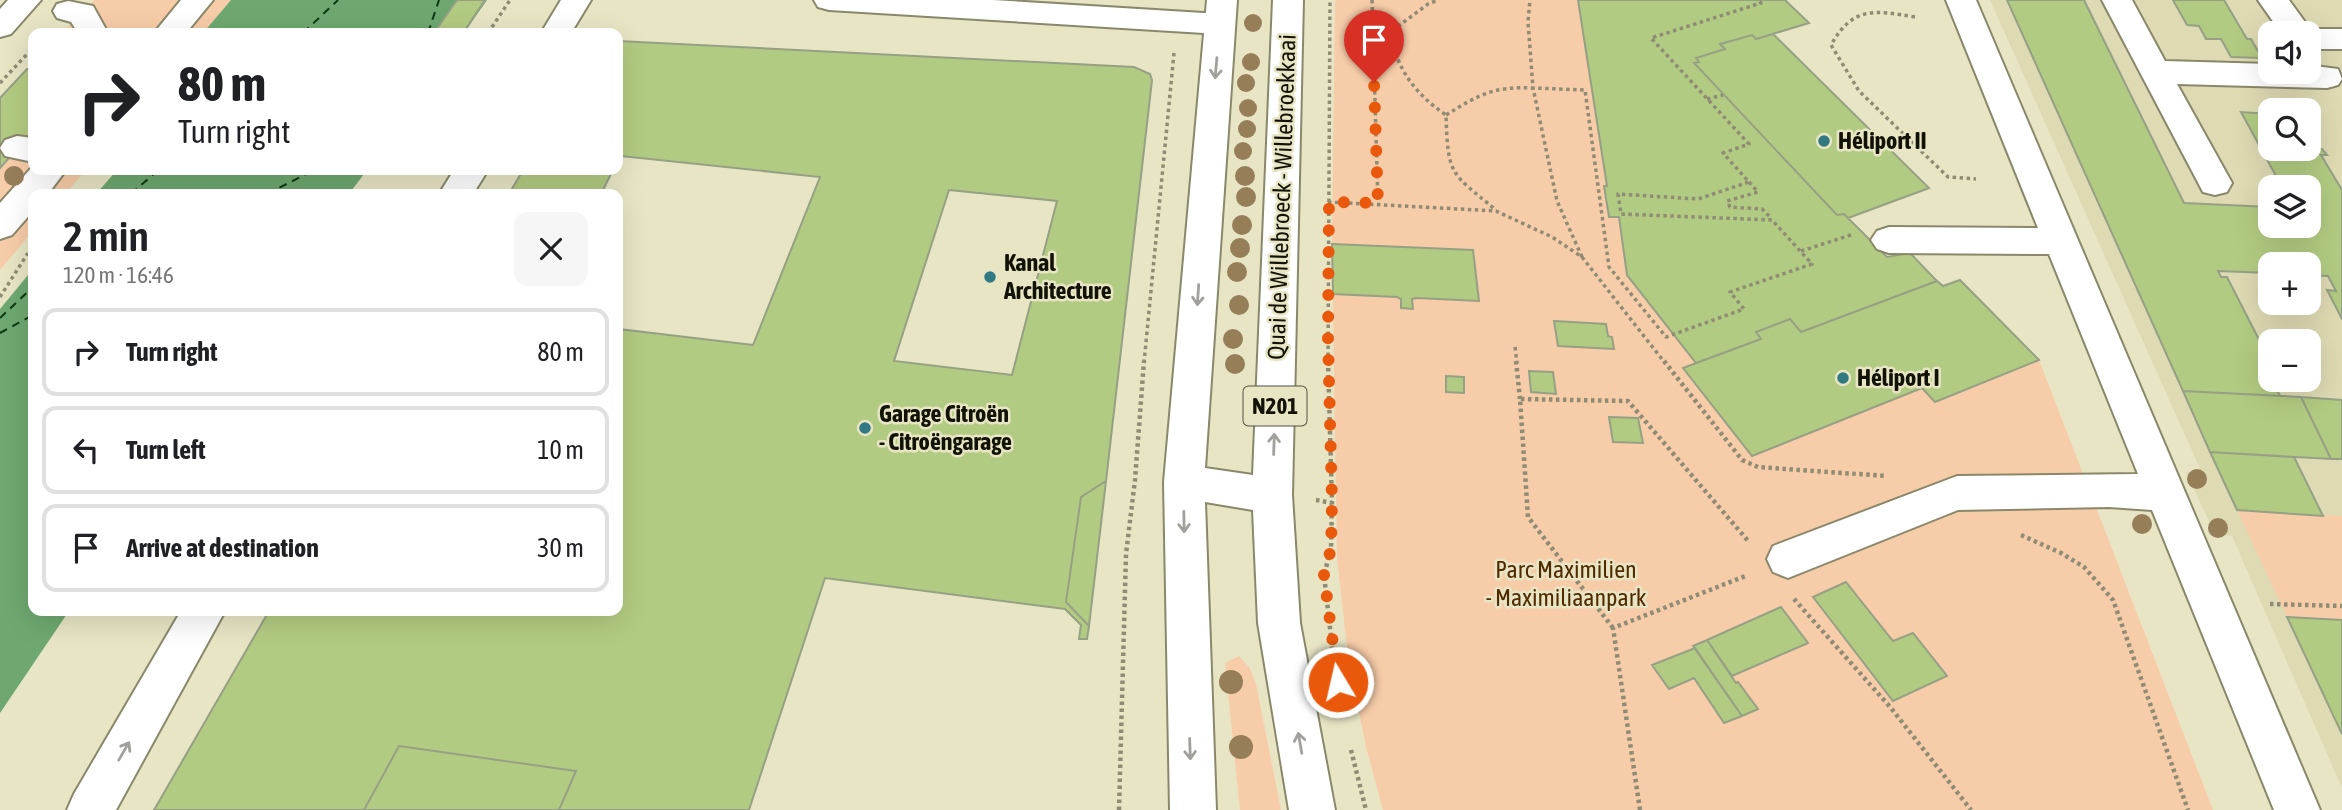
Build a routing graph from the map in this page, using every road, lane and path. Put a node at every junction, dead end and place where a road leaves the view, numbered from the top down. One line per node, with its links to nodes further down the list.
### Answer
1 (26, 0): 20 (street)
2 (198, 0): 22 (street)
3 (510, 0): 23 (path)
4 (576, 0): 24 (street)
5 (829, 0): 18 (street)
6 (1288, 0): 60 (street, Quai de Willebroeck - Willebroekkaai / N201, one-way to 6)
7 (1330, 0): 45 (path)
8 (1372, 0): 25 (path)
9 (1438, 0): 26 (path)
10 (1530, 0): 33 (path)
11 (1758, 0): 36 (path)
12 (1961, 0): 51 (street)
13 (2117, 0): 31 (street)
14 (2273, 0): 19 (street)
15 (68, 11): 21 (street)
16 (1221, 12): 18 (street); 58 (street, one-way to 58)
17 (1915, 16): 39 (path)
18 (1178, 21): 71 (path)
19 (2288, 21)
20 (0, 27)
21 (90, 28)
22 (173, 28)
23 (491, 28)
24 (559, 28)
25 (1372, 33): 26 (path); 46 (path)
26 (1389, 33): 37 (path)
27 (2321, 38): 28 (street)
28 (2342, 39)
29 (28, 53): 32 (path)
30 (2321, 70): 34 (street)
31 (2155, 72): 34 (street); 41 (street)
32 (0, 83)
33 (1533, 88): 37 (path); 52 (path); 54 (path)
34 (2334, 89)
35 (1723, 95): 36 (path)
36 (1707, 99): 40 (path)
37 (1446, 116): 47 (path)
38 (46, 175): 42 (street)
39 (1976, 179)
40 (1749, 182): 48 (path); 48 (path)
41 (2215, 183)
42 (33, 189)
43 (28, 195): 49 (street)
44 (1321, 201): 45 (path)
45 (1329, 202): 46 (path); 68 (path)
46 (1378, 203): 47 (path)
47 (1496, 211): 54 (path)
48 (1772, 219): 52 (path)
49 (0, 226)
50 (1875, 235): 51 (street); 52 (path)
51 (2062, 241): 59 (street)
52 (1801, 251)
53 (28, 253): 55 (path)
54 (1582, 257): 61 (path)
55 (0, 297)
56 (1515, 347): 57 (path)
57 (1520, 399): 63 (path); 67 (path)
58 (1184, 482): 60 (street); 72 (street, one-way to 72)
59 (2167, 492): 61 (street); 78 (street)
60 (1272, 495): 73 (street, Quai de Willebroeck - Willebroekkaai / N201, one-way to 60)
61 (1916, 507): 63 (street)
62 (2014, 532): 77 (path)
63 (1776, 567): 67 (path); 76 (path)
64 (2270, 604): 65 (path)
65 (2342, 606)
66 (201, 616): 70 (street, one-way to 66)
67 (1614, 628): 75 (path)
68 (1333, 659)
69 (1348, 737): 74 (path)
70 (90, 810)
71 (1119, 810)
72 (1193, 810)
73 (1311, 810)
74 (1366, 810)
75 (1640, 810)
76 (1972, 810)
77 (2189, 810)
78 (2297, 810)

